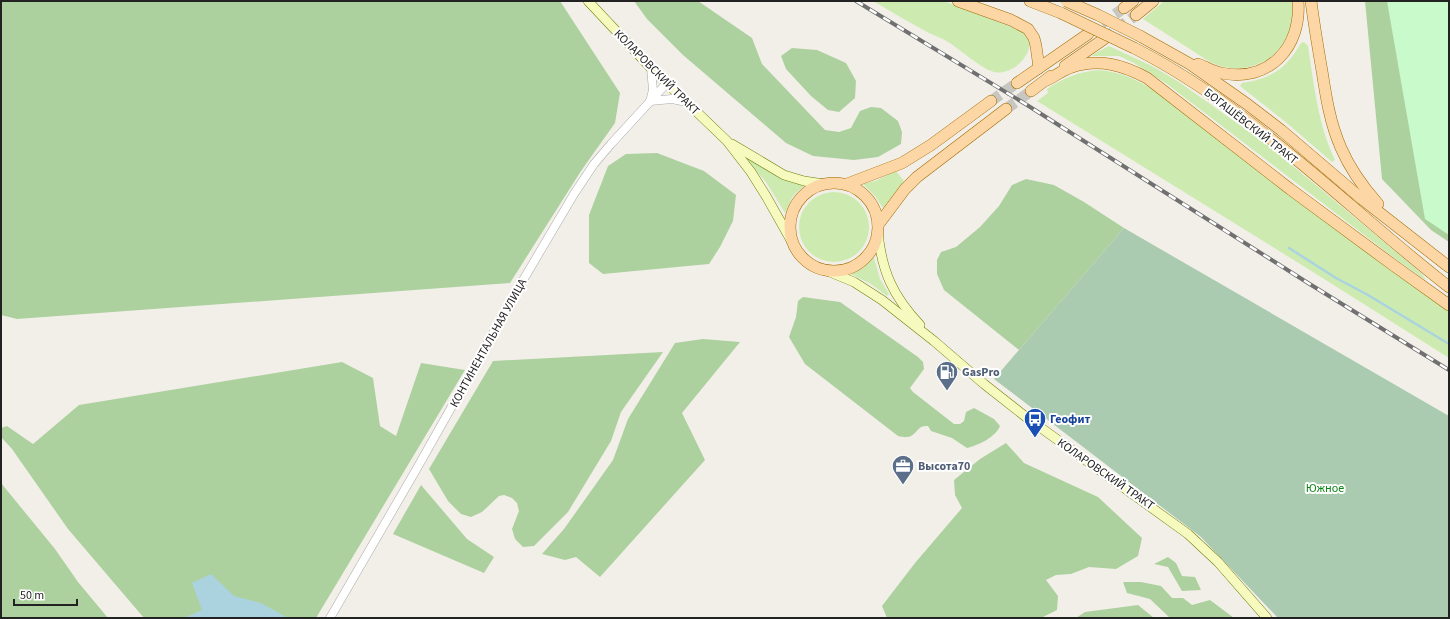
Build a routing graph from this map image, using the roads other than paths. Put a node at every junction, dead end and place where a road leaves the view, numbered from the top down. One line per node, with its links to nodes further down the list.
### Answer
1 (588, 1): 12 (main road, КОЛАРОВСКИЙ ТРАКТ)
2 (958, 1): 13 (main road)
3 (1030, 1): 30 (main road, БОГАШЁВСКИЙ ТРАКТ, bridge)
4 (1066, 1): 11 (main road, БОГАШЁВСКИЙ ТРАКТ, bridge)
5 (1153, 1): 8 (main road)
6 (1298, 1): 11 (main road)
7 (1311, 1): 26 (main road)
8 (1136, 15)
9 (1088, 34): 13 (main road)
10 (1104, 39): 14 (main road)
11 (1164, 49): 26 (main road, БОГАШЁВСКИЙ ТРАКТ)
12 (651, 68): 15 (main road, КОЛАРОВСКИЙ ТРАКТ); 18 (street)
13 (1039, 68): 16 (main road)
14 (1046, 80): 17 (main road); 31 (main road)
15 (667, 83): 18 (street, КОНТИНЕНТАЛЬНАЯ УЛИЦА); 20 (main road, КОЛАРОВСКИЙ ТРАКТ)
16 (1017, 83)
17 (1031, 91)
18 (650, 100): 20 (street); 33 (street, КОНТИНЕНТАЛЬНАЯ УЛИЦА)
19 (991, 101): 24 (main road)
20 (686, 102): 22 (main road, КОЛАРОВСКИЙ ТРАКТ)
21 (1006, 109): 25 (main road)
22 (727, 141): 23 (main road); 27 (main road)
23 (824, 184): 24 (main road); 27 (main road)
24 (847, 184): 25 (main road)
25 (878, 229): 29 (main road); 32 (main road, КОЛАРОВСКИЙ ТРАКТ)
26 (1418, 241): 28 (main road, БОГАШЁВСКИЙ ТРАКТ)
27 (792, 242): 29 (main road)
28 (1449, 266)
29 (825, 270): 32 (main road, КОЛАРОВСКИЙ ТРАКТ)
30 (1449, 287)
31 (1449, 305)
32 (934, 341): 34 (main road, КОЛАРОВСКИЙ ТРАКТ)
33 (330, 618)
34 (1267, 618)

